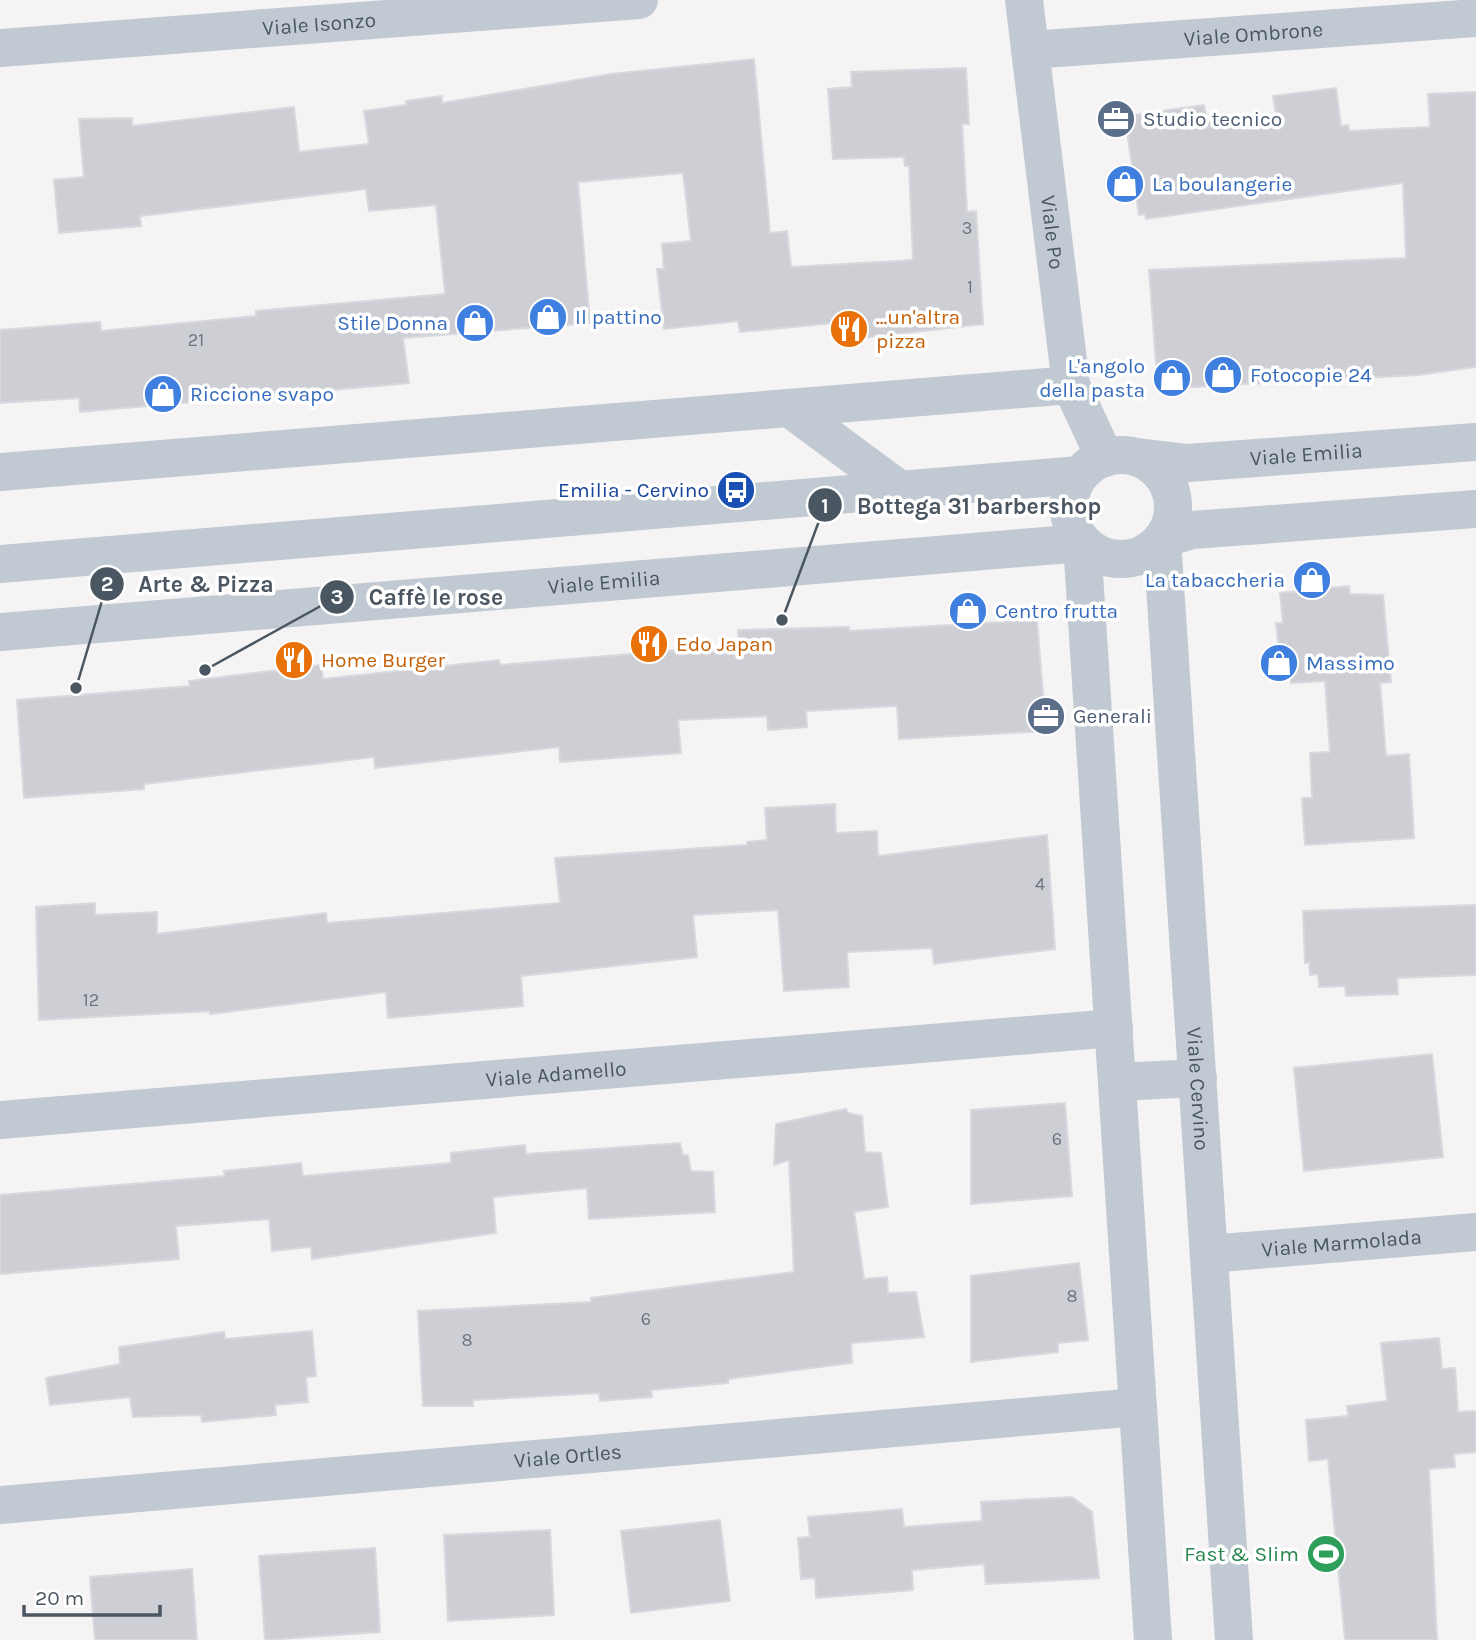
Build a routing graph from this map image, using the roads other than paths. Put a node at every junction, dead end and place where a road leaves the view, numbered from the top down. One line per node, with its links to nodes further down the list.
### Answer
1 (639, 0): 4 (street, Viale Isonzo)
2 (1024, 0): 5 (street, Viale Po)
3 (1476, 18): 5 (street, Viale Ombrone)
4 (0, 48)
5 (1030, 50): 6 (street, Viale Po)
6 (1071, 385): 7 (street); 9 (street, Viale Po)
7 (789, 408): 10 (street); 11 (street)
8 (1476, 442): 9 (street, Viale Emilia)
9 (1107, 463): 11 (street, Viale Emilia); 13 (street); 14 (street)
10 (0, 472)
11 (899, 489): 15 (street, Viale Emilia)
12 (1476, 509): 13 (street)
13 (1162, 539): 14 (street); 18 (street, Viale Cervino)
14 (1083, 543): 16 (street, Viale Emilia); 17 (street)
15 (0, 564)
16 (0, 632)
17 (1114, 1028): 19 (street); 20 (street, Viale Adamello)
18 (1198, 1078): 19 (street); 22 (street, Viale Cervino)
19 (1117, 1083): 23 (street)
20 (0, 1120)
21 (1476, 1231): 22 (street, Viale Marmolada)
22 (1209, 1254): 26 (street, Viale Cervino)
23 (1138, 1407): 24 (street, Viale Ortles); 25 (street)
24 (0, 1505)
25 (1153, 1640)
26 (1234, 1640)

